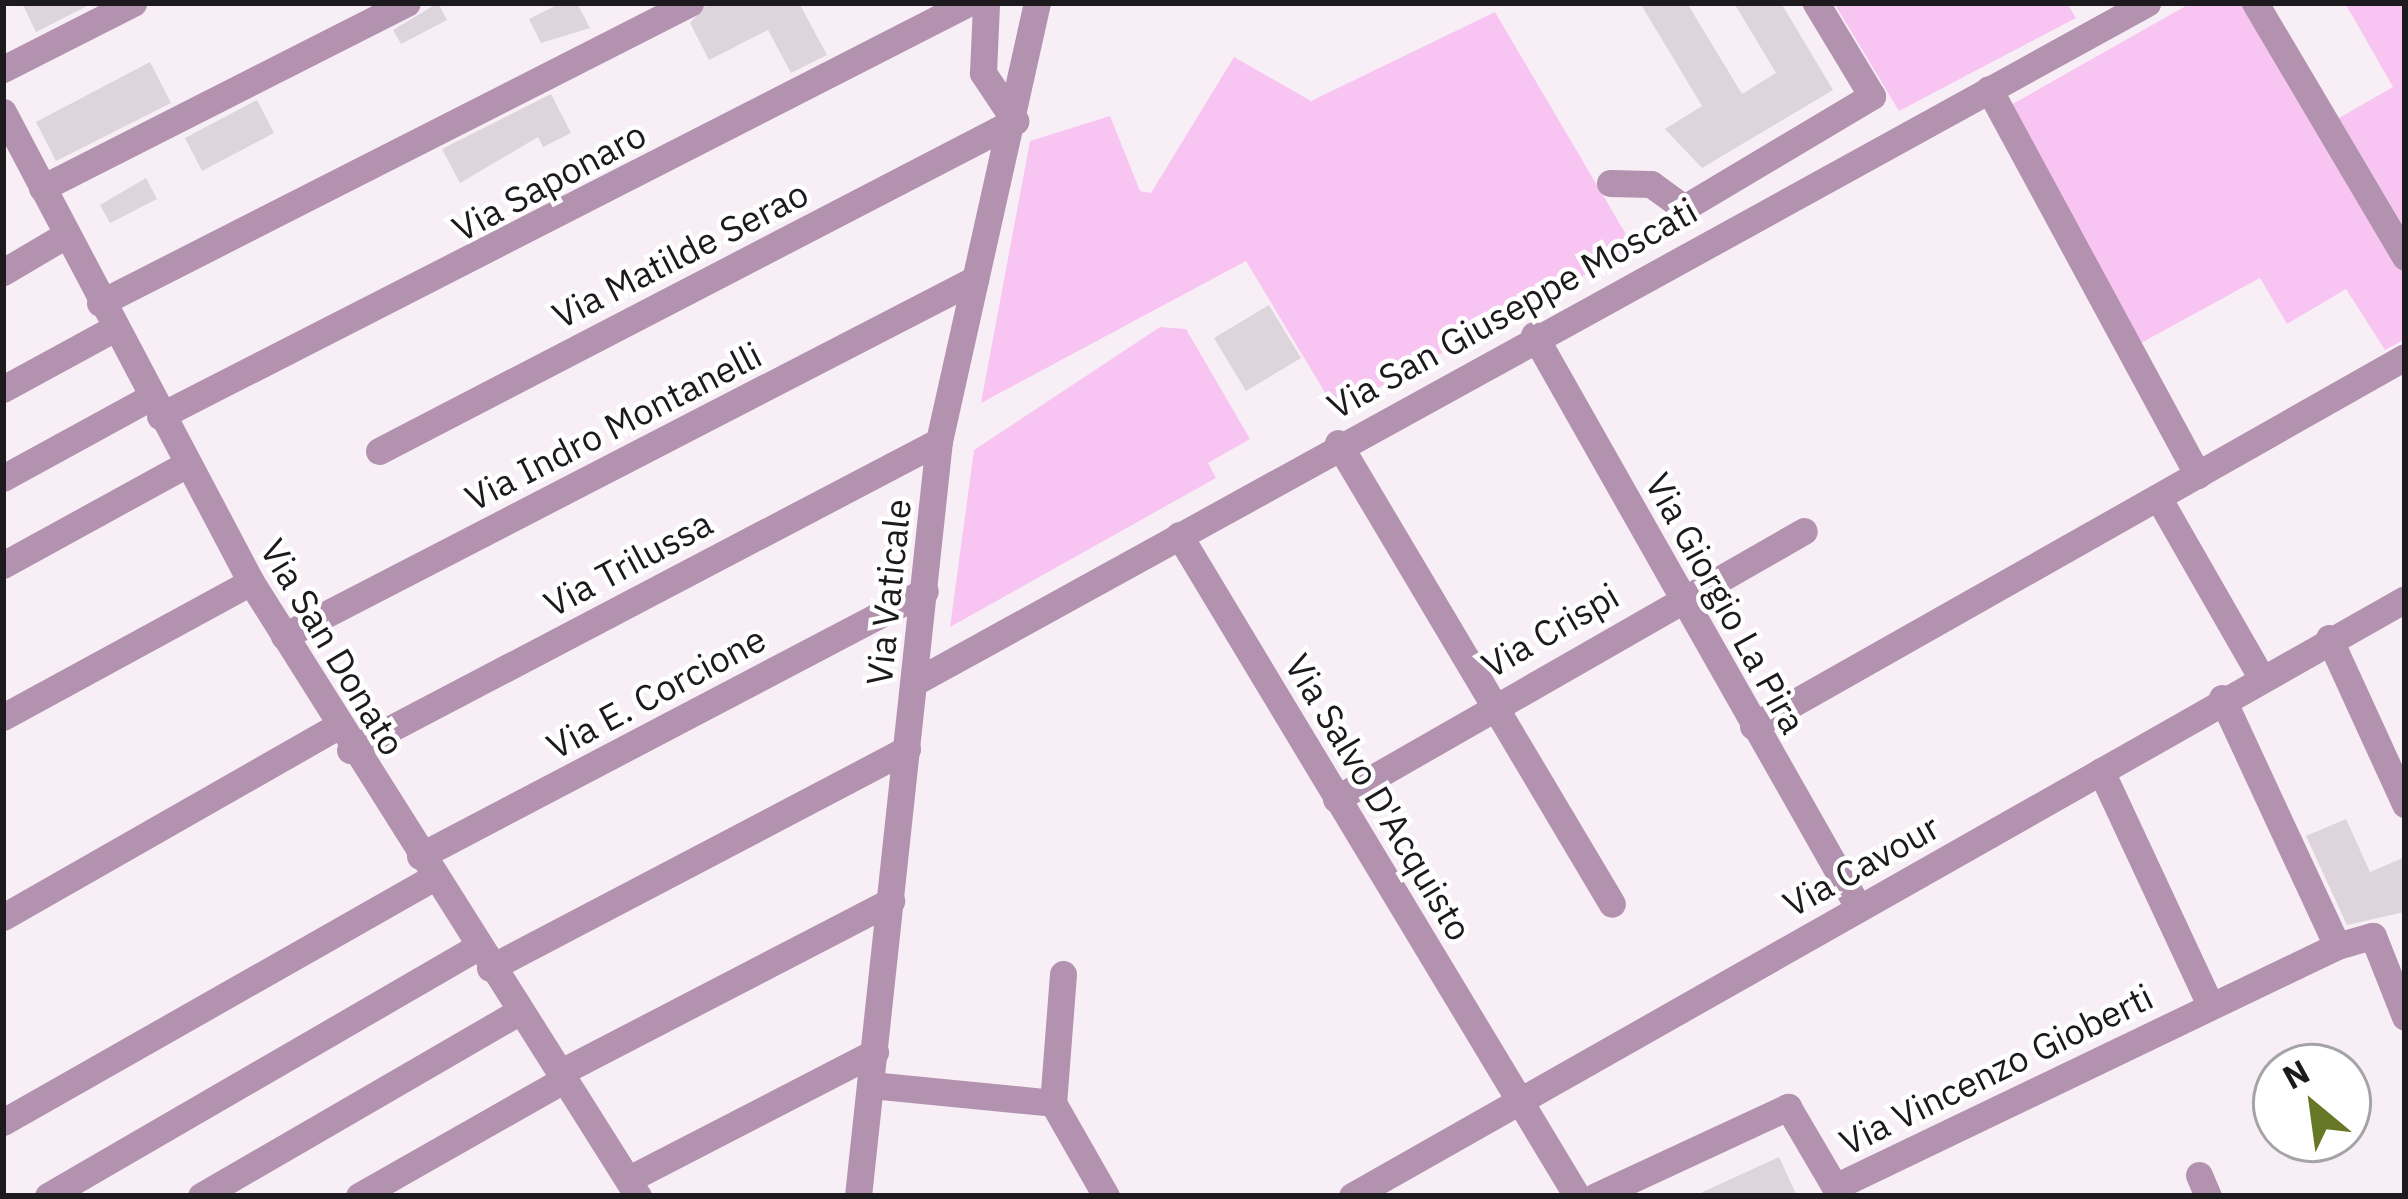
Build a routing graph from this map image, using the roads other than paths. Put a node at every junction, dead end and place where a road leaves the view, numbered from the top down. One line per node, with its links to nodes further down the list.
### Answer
1 (133, 3): 10 (street)
2 (407, 3): 15 (street)
3 (690, 3): 20 (street)
4 (968, 3): 25 (street, Via Saponaro)
5 (986, 3): 12 (street)
6 (1037, 3): 12 (street, Via Vaticale)
7 (1816, 3): 14 (street)
8 (2147, 3): 11 (street, Via San Giuseppe Moscati)
9 (2255, 3): 17 (street)
10 (3, 69)
11 (1989, 89): 22 (street, Via San Giuseppe Moscati); 30 (street)
12 (1015, 121): 19 (street, Via Vaticale); 28 (street, Via Matilde Serao)
13 (6, 126): 15 (street, Via San Donato)
14 (1610, 183)
15 (42, 188): 16 (street, Via San Donato)
16 (64, 236): 18 (street); 20 (street, Via San Donato)
17 (2405, 256)
18 (3, 272)
19 (975, 279): 26 (street, Via Vaticale); 40 (street, Via Indro Montanelli)
20 (100, 303): 21 (street, Via San Donato)
21 (113, 329): 24 (street); 25 (street, Via San Donato)
22 (1534, 335): 27 (street, Via San Giuseppe Moscati); 38 (street, Via Giorgio La Pira)
23 (2405, 357): 30 (street)
24 (3, 389)
25 (154, 407): 29 (street, Via San Donato); 31 (street, Via Saponaro)
26 (939, 441): 37 (street, Via Vaticale); 48 (street, Via Trilussa)
27 (1338, 443): 34 (street, Via San Giuseppe Moscati); 45 (street)
28 (379, 451)
29 (184, 465): 35 (street); 36 (street, Via San Donato)
30 (2198, 475): 32 (street)
31 (3, 478)
32 (2159, 499): 42 (street); 47 (street)
33 (1804, 531): 38 (street, Via Crispi)
34 (1180, 535): 43 (street, Via San Giuseppe Moscati); 51 (street, Via Salvo D'Acquisto)
35 (3, 565)
36 (251, 582): 40 (street, Via San Donato); 46 (street)
37 (925, 591): 43 (street, Via Vaticale); 53 (street, Via E. Corcione)
38 (1683, 596): 45 (street, Via Crispi); 47 (street, Via Giorgio La Pira)
39 (2405, 599): 41 (street, Via Cavour)
40 (284, 636): 48 (street, Via San Donato)
41 (2329, 638): 42 (street, Via Cavour); 52 (street)
42 (2260, 675): 44 (street, Via Cavour)
43 (915, 682): 49 (street, Via Vaticale)
44 (2222, 698): 50 (street, Via Cavour); 58 (street)
45 (1492, 704): 51 (street, Via Crispi); 55 (street)
46 (3, 717)
47 (1754, 725): 56 (street, Via Giorgio La Pira)
48 (343, 738): 53 (street, Via San Donato); 57 (street, Via Trilussa)
49 (907, 749): 54 (street, Via Vaticale); 59 (street)
50 (2101, 771): 56 (street, Via Cavour); 61 (street)
51 (1336, 799): 67 (street, Via Salvo D'Acquisto)
52 (2405, 804)
53 (426, 867): 59 (street, Via San Donato); 69 (street, Via E. Corcione)
54 (891, 901): 64 (street, Via Vaticale); 65 (street)
55 (1612, 904)
56 (1857, 905): 67 (street, Via Cavour)
57 (3, 916)
58 (2337, 946): 61 (street, Via Vincenzo Gioberti); 63 (street)
59 (483, 958): 62 (street, Via San Donato); 71 (street)
60 (1063, 974): 68 (street)
61 (2210, 1005): 78 (street, Via Vincenzo Gioberti)
62 (519, 1012): 65 (street, Via San Donato); 72 (street)
63 (2404, 1013)
64 (875, 1052): 66 (street, Via Vaticale); 70 (street)
65 (563, 1076): 70 (street, Via San Donato); 73 (street)
66 (871, 1085): 68 (street); 74 (street, Via Vaticale)
67 (1522, 1095): 76 (street, Via Cavour); 77 (street, Via Salvo D'Acquisto)
68 (1053, 1103): 75 (street)
69 (3, 1122)
70 (633, 1188)
71 (48, 1196)
72 (201, 1196)
73 (359, 1196)
74 (858, 1196)
75 (1106, 1196)
76 (1352, 1196)
77 (1577, 1196)
78 (1596, 1196)

